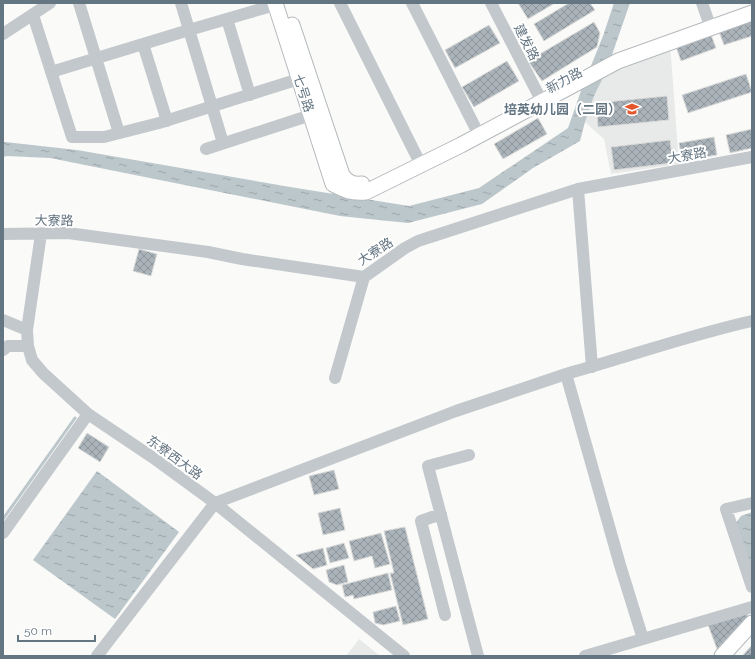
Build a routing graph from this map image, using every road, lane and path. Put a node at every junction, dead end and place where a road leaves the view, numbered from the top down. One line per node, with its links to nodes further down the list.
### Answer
1 (50, 3): 11 (street)
2 (79, 3): 18 (street)
3 (180, 3): 14 (street)
4 (340, 3): 32 (street)
5 (412, 3): 27 (street)
6 (491, 3): 23 (street, 建发路)
7 (702, 3): 13 (street)
8 (279, 4): 12 (street); 21 (main road, 七号路); 33 (main road, 七号路)
9 (752, 4): 13 (main road, 新力路)
10 (752, 13): 17 (main road)
11 (33, 14): 15 (street); 19 (street)
12 (227, 19): 14 (street); 22 (street)
13 (708, 20): 17 (main road, 新力路)
14 (189, 30): 16 (street); 24 (street)
15 (3, 34)
16 (143, 44): 18 (street); 26 (street)
17 (620, 55): 20 (main road, 新力路)
18 (96, 58): 19 (street); 28 (street)
19 (51, 72): 28 (street)
20 (580, 76): 23 (main road, 新力路); 34 (main road)
21 (299, 79): 22 (street); 25 (main road, 七号路)
22 (250, 94): 24 (street)
23 (538, 94): 27 (main road, 新力路)
24 (212, 106): 26 (street); 29 (street)
25 (311, 115): 29 (street); 33 (main road, 七号路)
26 (167, 120): 28 (street)
27 (476, 129): 32 (main road, 新力路)
28 (119, 133)
29 (223, 143): 30 (street)
30 (206, 149)
31 (752, 157): 35 (street, 大寮路)
32 (418, 159): 34 (main road, 新力路)
33 (337, 179): 34 (main road, 新力路)
34 (380, 181)
35 (578, 189): 38 (street, 大寮路); 44 (street)
36 (3, 234): 37 (street, 大寮路)
37 (41, 234): 38 (street, 大寮路); 41 (street, 东寮西大路)
38 (364, 277): 46 (street)
39 (3, 320): 41 (street)
40 (752, 321): 44 (street)
41 (27, 330): 42 (street, 东寮西大路)
42 (28, 346): 43 (street); 47 (street, 东寮西大路)
43 (3, 350)
44 (592, 367): 45 (street)
45 (566, 374): 49 (street); 57 (street)
46 (335, 378)
47 (88, 414): 49 (street, 东寮西大路); 52 (street)
48 (470, 455): 51 (street)
49 (215, 503): 58 (street); 59 (street, 东寮西大路)
50 (752, 503): 53 (street)
51 (441, 514): 55 (street); 60 (street)
52 (3, 533)
53 (752, 587)
54 (752, 606): 57 (street)
55 (445, 615)
56 (752, 623): 62 (main road)
57 (643, 639): 61 (street)
58 (97, 656)
59 (404, 656)
60 (478, 656)
61 (585, 656)
62 (722, 656)

